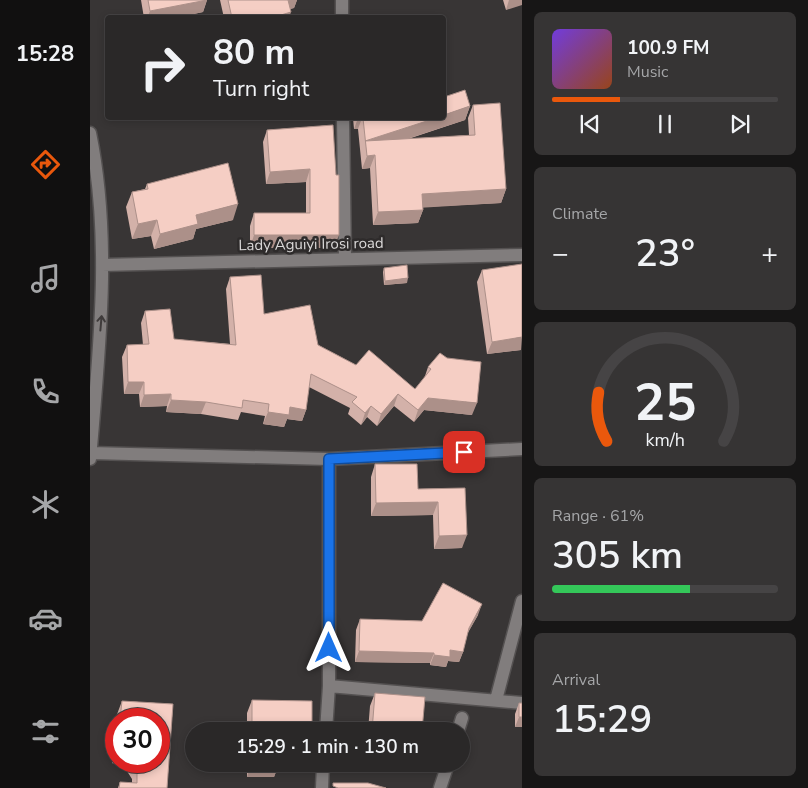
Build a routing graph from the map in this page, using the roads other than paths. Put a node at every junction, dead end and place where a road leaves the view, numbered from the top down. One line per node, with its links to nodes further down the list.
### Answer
1 (342, 0): 2 (street)
2 (342, 15)
3 (343, 120): 6 (street)
4 (90, 133): 7 (street)
5 (522, 255): 6 (street, Lady Aguiyi Irosi road)
6 (345, 259): 7 (street, Lady Aguiyi Irosi road)
7 (102, 265): 9 (street, one-way to 7)
8 (522, 449): 11 (street)
9 (90, 453): 10 (street); 11 (street)
10 (90, 459)
11 (329, 459): 13 (street)
12 (522, 600): 14 (street)
13 (329, 686): 14 (street); 17 (street)
14 (496, 700): 15 (street)
15 (522, 703)
16 (462, 718): 18 (street)
17 (327, 722)
18 (461, 722)
19 (323, 772): 21 (street)
20 (445, 772): 22 (street)
21 (322, 788)
22 (440, 788)

